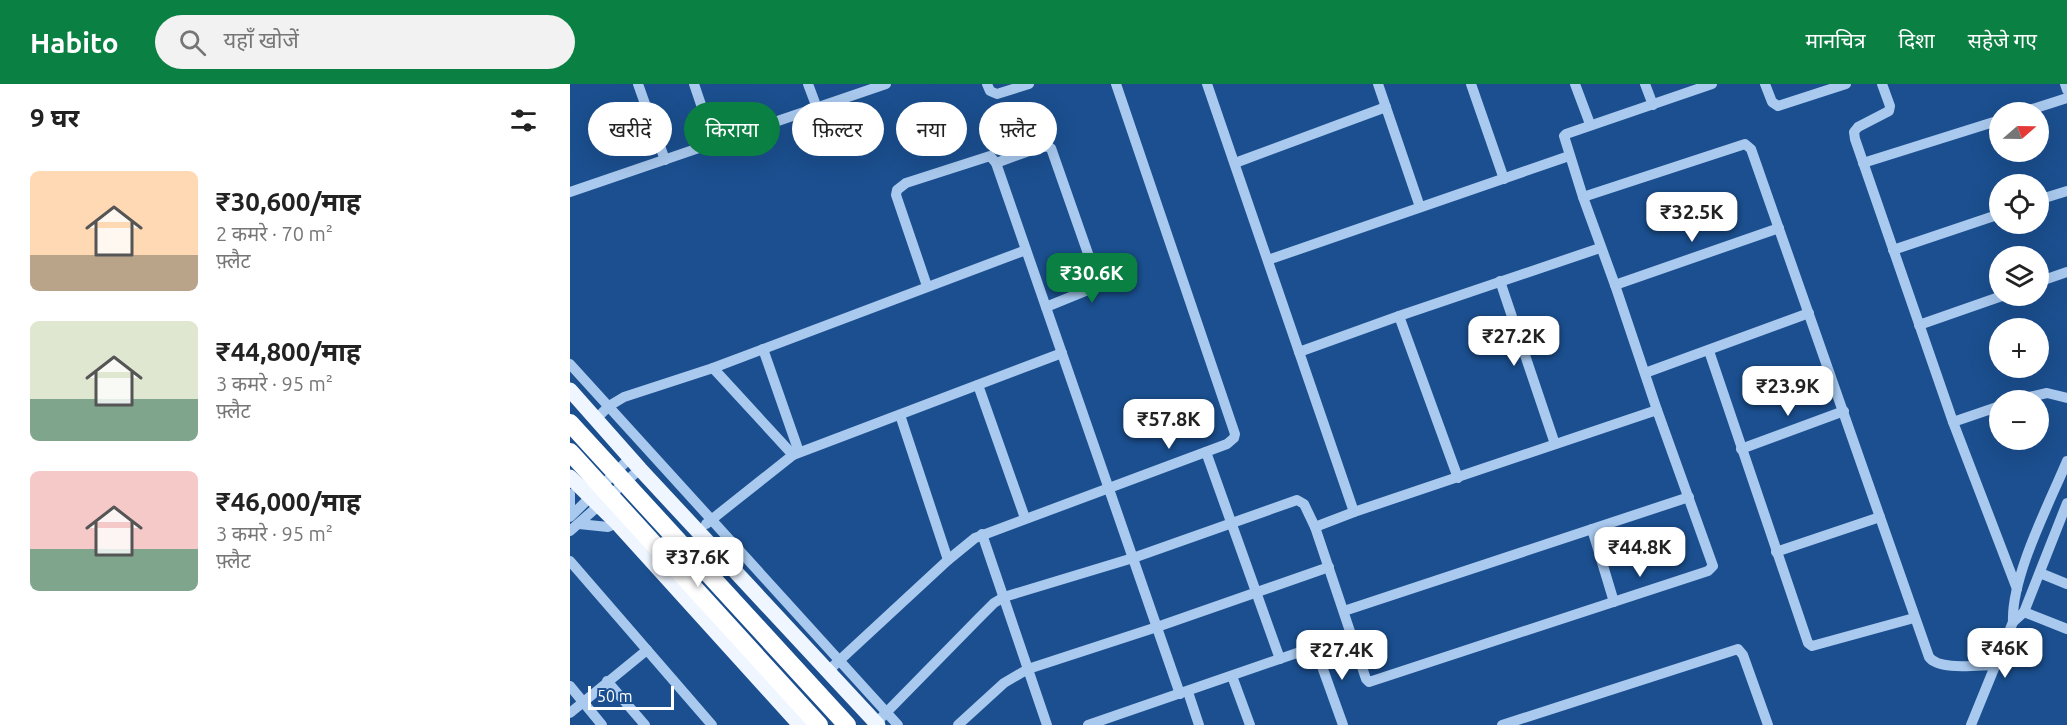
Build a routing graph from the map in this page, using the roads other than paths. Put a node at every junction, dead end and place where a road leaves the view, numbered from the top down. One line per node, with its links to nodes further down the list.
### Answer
1 (638, 84): 30 (street)
2 (694, 84): 20 (street)
3 (808, 84): 21 (street)
4 (886, 84): 22 (street)
5 (987, 84): 6 (street)
6 (1029, 84)
7 (1116, 84): 80 (street)
8 (1207, 84): 32 (street)
9 (1378, 84): 25 (street)
10 (1471, 84): 34 (street)
11 (1575, 84): 27 (street)
12 (1645, 84): 24 (street)
13 (1712, 84): 24 (street)
14 (1765, 84): 15 (street)
15 (1846, 84)
16 (1882, 84): 33 (street)
17 (2065, 84): 18 (street)
18 (2067, 90)
19 (2067, 98): 23 (street)
20 (700, 102)
21 (815, 102)
22 (834, 102)
23 (2049, 104)
24 (1653, 105): 27 (street)
25 (1386, 107): 32 (street); 39 (street)
26 (1989, 123): 33 (street)
27 (1590, 124): 29 (street)
28 (684, 153): 30 (street)
29 (1569, 156): 34 (street); 37 (street)
30 (665, 160): 36 (street)
31 (996, 163): 43 (street); 50 (street); 52 (street)
32 (1234, 163): 45 (street)
33 (1863, 163): 44 (street)
34 (1504, 179): 39 (street)
35 (2067, 191): 38 (street)
36 (570, 192)
37 (1583, 197): 41 (street); 42 (street)
38 (2049, 197)
39 (1420, 207): 45 (street)
40 (1989, 218): 44 (street)
41 (1779, 228): 51 (street); 55 (street)
42 (1600, 248): 49 (street); 51 (street)
43 (1026, 250): 52 (street); 54 (street)
44 (1893, 250): 57 (street)
45 (1268, 260): 60 (street)
46 (2067, 272): 48 (street)
47 (1127, 274): 50 (street)
48 (2049, 278)
49 (1500, 281): 56 (street); 77 (street)
50 (1099, 285): 54 (street)
51 (1615, 285): 64 (street)
52 (927, 286): 58 (street)
53 (1989, 301): 57 (street)
54 (1046, 307): 61 (street)
55 (1809, 313): 59 (street); 72 (street)
56 (1399, 316): 60 (street); 85 (street)
57 (1919, 325): 75 (street)
58 (763, 349): 63 (street); 81 (street)
59 (1708, 351): 64 (street); 78 (street)
60 (1299, 352): 91 (street)
61 (1062, 353): 65 (street); 86 (street)
62 (570, 364): 69 (street)
63 (713, 368): 69 (street); 81 (street)
64 (1646, 373): 70 (street)
65 (978, 385): 73 (street); 93 (street)
66 (570, 390): 74 (main road)
67 (2049, 394): 68 (street)
68 (2067, 398)
69 (609, 406): 74 (street); 94 (street)
70 (1657, 410): 77 (street); 88 (street)
71 (1989, 410): 75 (street)
72 (1844, 411): 78 (street); 92 (street)
73 (900, 415): 81 (street); 104 (street)
74 (596, 419): 83 (main road)
75 (1953, 422): 109 (street)
76 (570, 423): 140 (highway)
77 (1556, 444): 85 (street)
78 (1741, 449): 102 (street)
79 (570, 452): 139 (highway)
80 (1206, 452): 86 (street); 97 (street)
81 (796, 453): 94 (street)
82 (2067, 461): 109 (street)
83 (635, 463): 89 (street); 100 (main road)
84 (570, 477): 89 (main road)
85 (1458, 478): 91 (street)
86 (1108, 488): 93 (street); 103 (street)
87 (570, 494): 95 (street)
88 (1689, 497): 99 (street); 112 (street)
89 (595, 500): 95 (street); 96 (main road)
90 (2067, 502): 107 (street)
91 (1354, 512): 98 (street)
92 (1880, 517): 102 (street); 115 (street)
93 (1025, 518): 101 (street)
94 (710, 520): 100 (street); 123 (street)
95 (572, 521): 96 (street)
96 (617, 523): 138 (main road)
97 (1232, 523): 98 (street); 103 (street); 110 (street)
98 (1315, 527): 106 (street)
99 (1592, 529): 112 (street); 113 (street)
100 (699, 532): 123 (main road)
101 (982, 534): 104 (street); 111 (street)
102 (1776, 552): 115 (street)
103 (1133, 558): 111 (street); 117 (street)
104 (948, 560): 123 (street)
105 (570, 561): 121 (street)
106 (1329, 567): 110 (street); 113 (street)
107 (2040, 573): 108 (street); 114 (street)
108 (2067, 584)
109 (2017, 589): 116 (street)
110 (1256, 593): 117 (street); 122 (street)
111 (1004, 597): 125 (street); 131 (street)
112 (1614, 602): 119 (street)
113 (1344, 612): 119 (street)
114 (2024, 612): 116 (street); 118 (street)
115 (1914, 618): 124 (street)
116 (2013, 622): 124 (street)
117 (1157, 627): 125 (street); 129 (street)
118 (2067, 628)
119 (1352, 634): 120 (street)
120 (1315, 647): 122 (street); 147 (street)
121 (647, 650): 127 (street); 137 (street)
122 (1280, 659): 126 (street)
123 (834, 665): 131 (street); 134 (main road)
124 (1995, 665): 150 (street)
125 (1028, 669): 142 (street); 143 (street)
126 (1232, 676): 129 (street); 146 (street)
127 (607, 681): 130 (street); 136 (street)
128 (570, 686): 130 (street)
129 (1184, 693): 144 (street); 145 (street)
130 (583, 702): 132 (street); 135 (street)
131 (886, 711): 134 (street); 141 (street)
132 (570, 712)
133 (1526, 721): 148 (street); 149 (street)
134 (877, 724)
135 (602, 725)
136 (645, 725)
137 (712, 725)
138 (800, 725)
139 (819, 725)
140 (847, 725)
141 (897, 725)
142 (958, 725)
143 (1046, 725)
144 (1088, 725)
145 (1199, 725)
146 (1250, 725)
147 (1342, 725)
148 (1502, 725)
149 (1768, 725)
150 (1971, 725)

